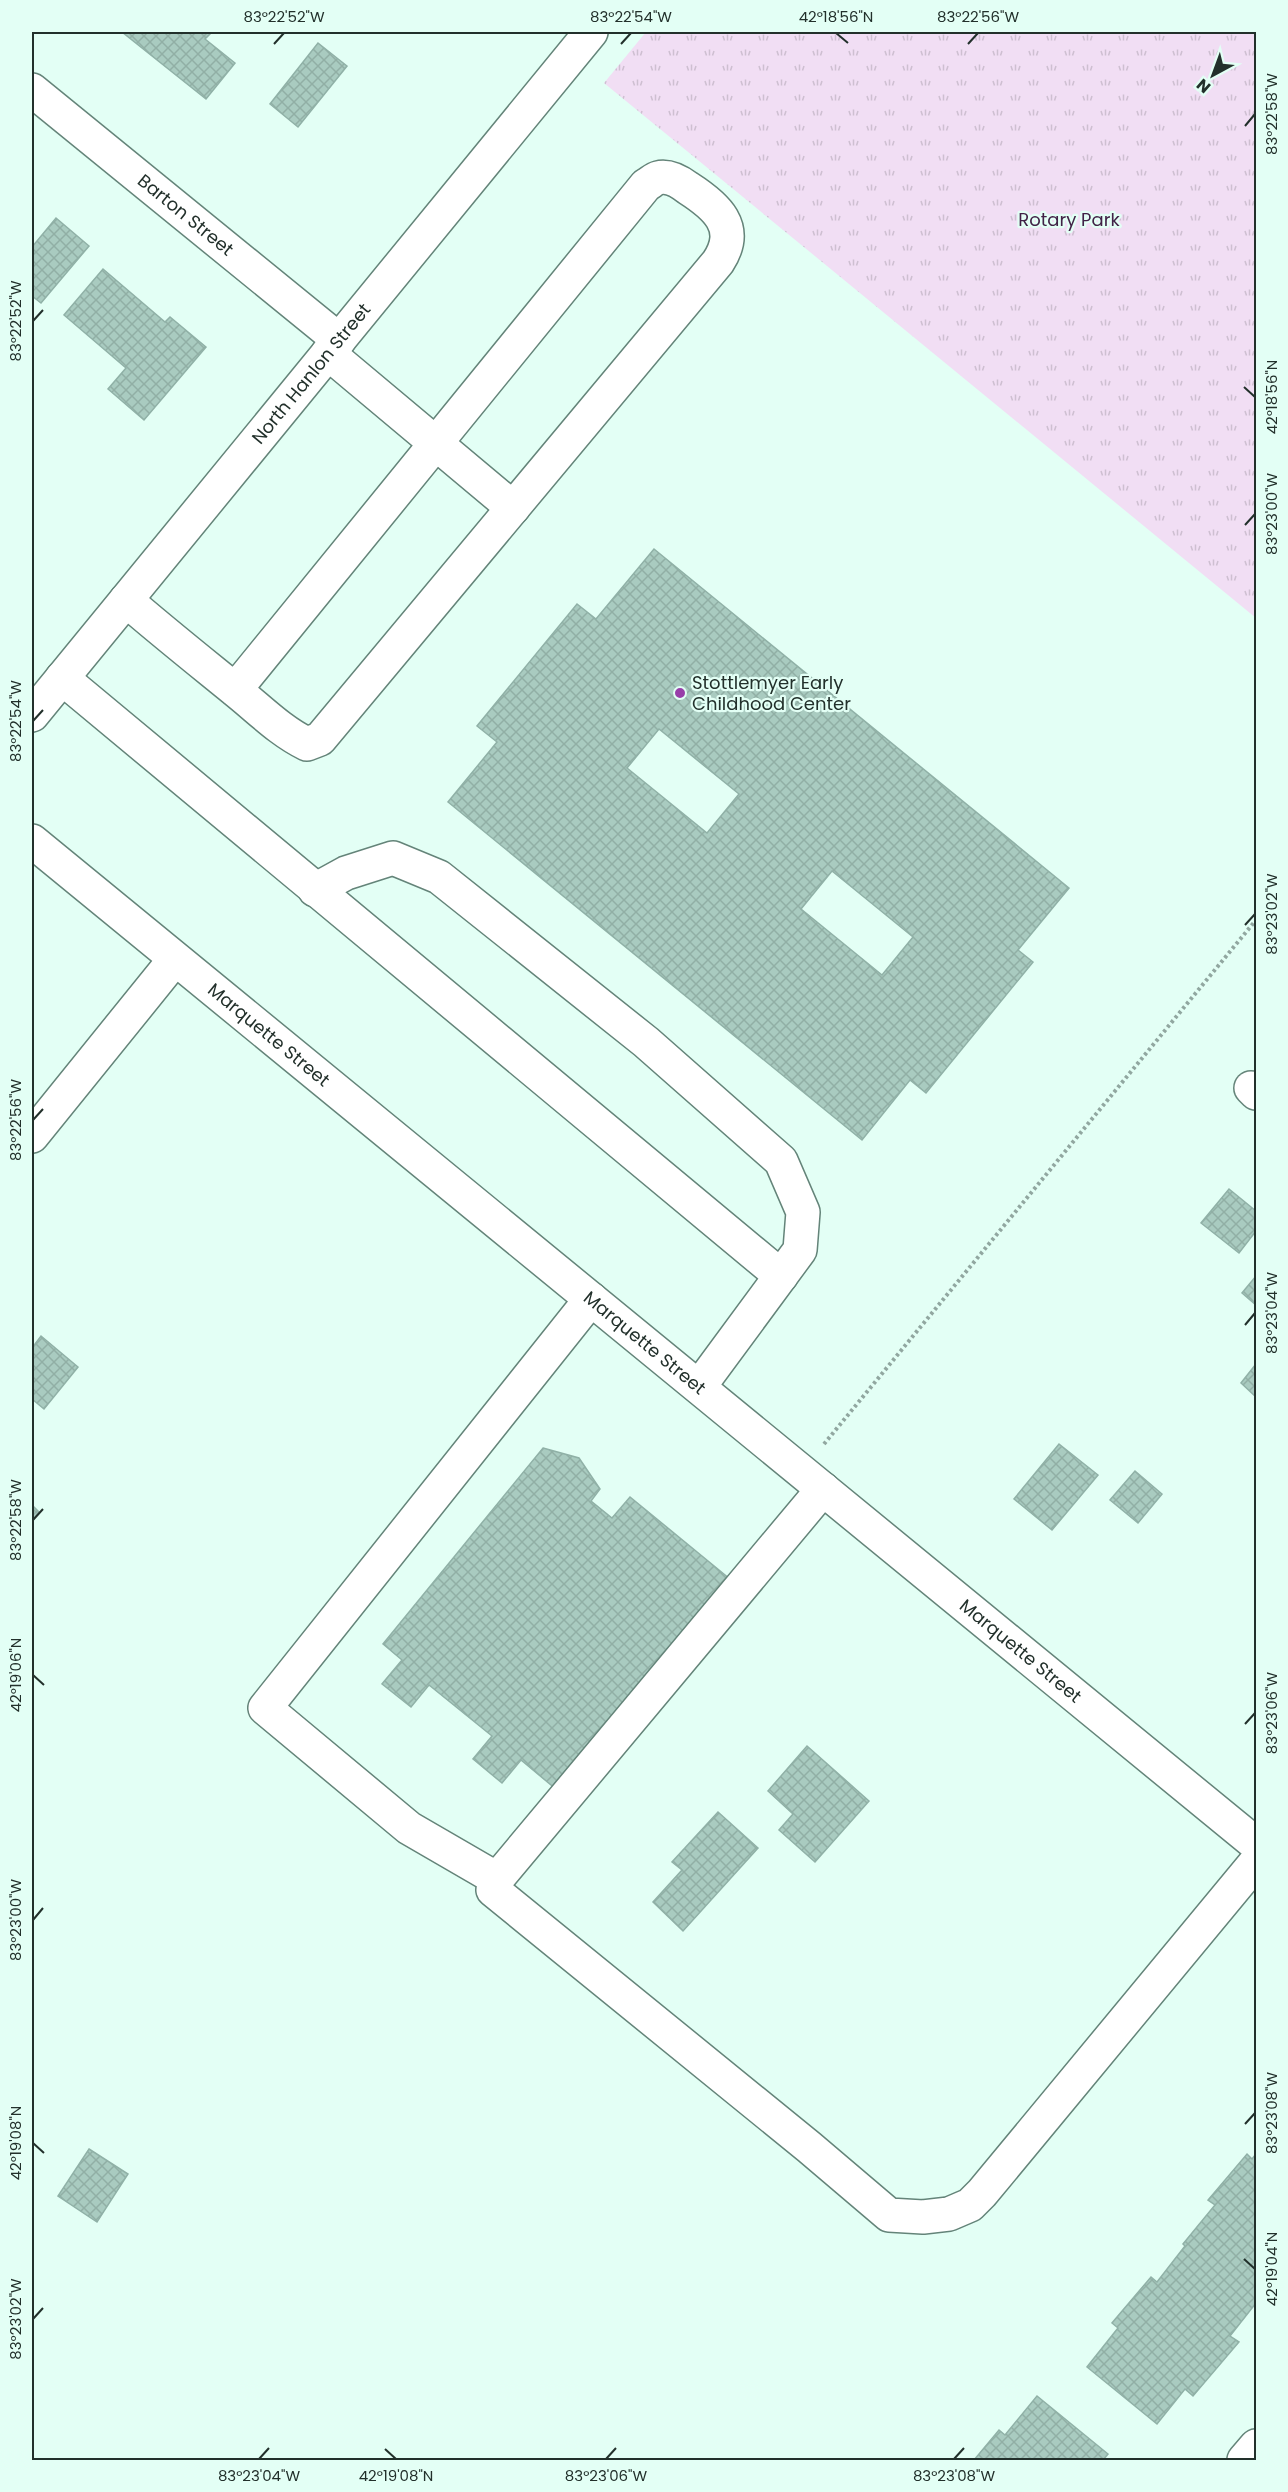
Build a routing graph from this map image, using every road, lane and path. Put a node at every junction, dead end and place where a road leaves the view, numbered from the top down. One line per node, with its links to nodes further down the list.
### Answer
1 (591, 32): 3 (street, North Hanlon Street)
2 (32, 90): 3 (street, Barton Street)
3 (334, 346): 4 (street, Barton Street); 6 (street, North Hanlon Street)
4 (436, 442): 5 (street, Barton Street); 5 (street); 8 (street)
5 (513, 508): 8 (street)
6 (126, 600): 7 (street, North Hanlon Street); 8 (street)
7 (62, 678): 9 (street, North Hanlon Street); 11 (street)
8 (235, 690)
9 (32, 715)
10 (32, 841): 13 (street, Marquette Street)
11 (315, 890): 15 (street); 15 (street)
12 (1257, 920): 18 (path)
13 (175, 959): 14 (street); 16 (street, Marquette Street)
14 (32, 1136)
15 (782, 1276): 17 (street)
16 (591, 1299): 17 (street, Marquette Street); 22 (street)
17 (699, 1387): 19 (street, Marquette Street)
18 (820, 1449)
19 (823, 1489): 20 (street, Marquette Street); 22 (street)
20 (1257, 1844)
21 (1257, 1862): 22 (street)
22 (497, 1879)
23 (1257, 2446): 24 (street)
24 (1244, 2460)

